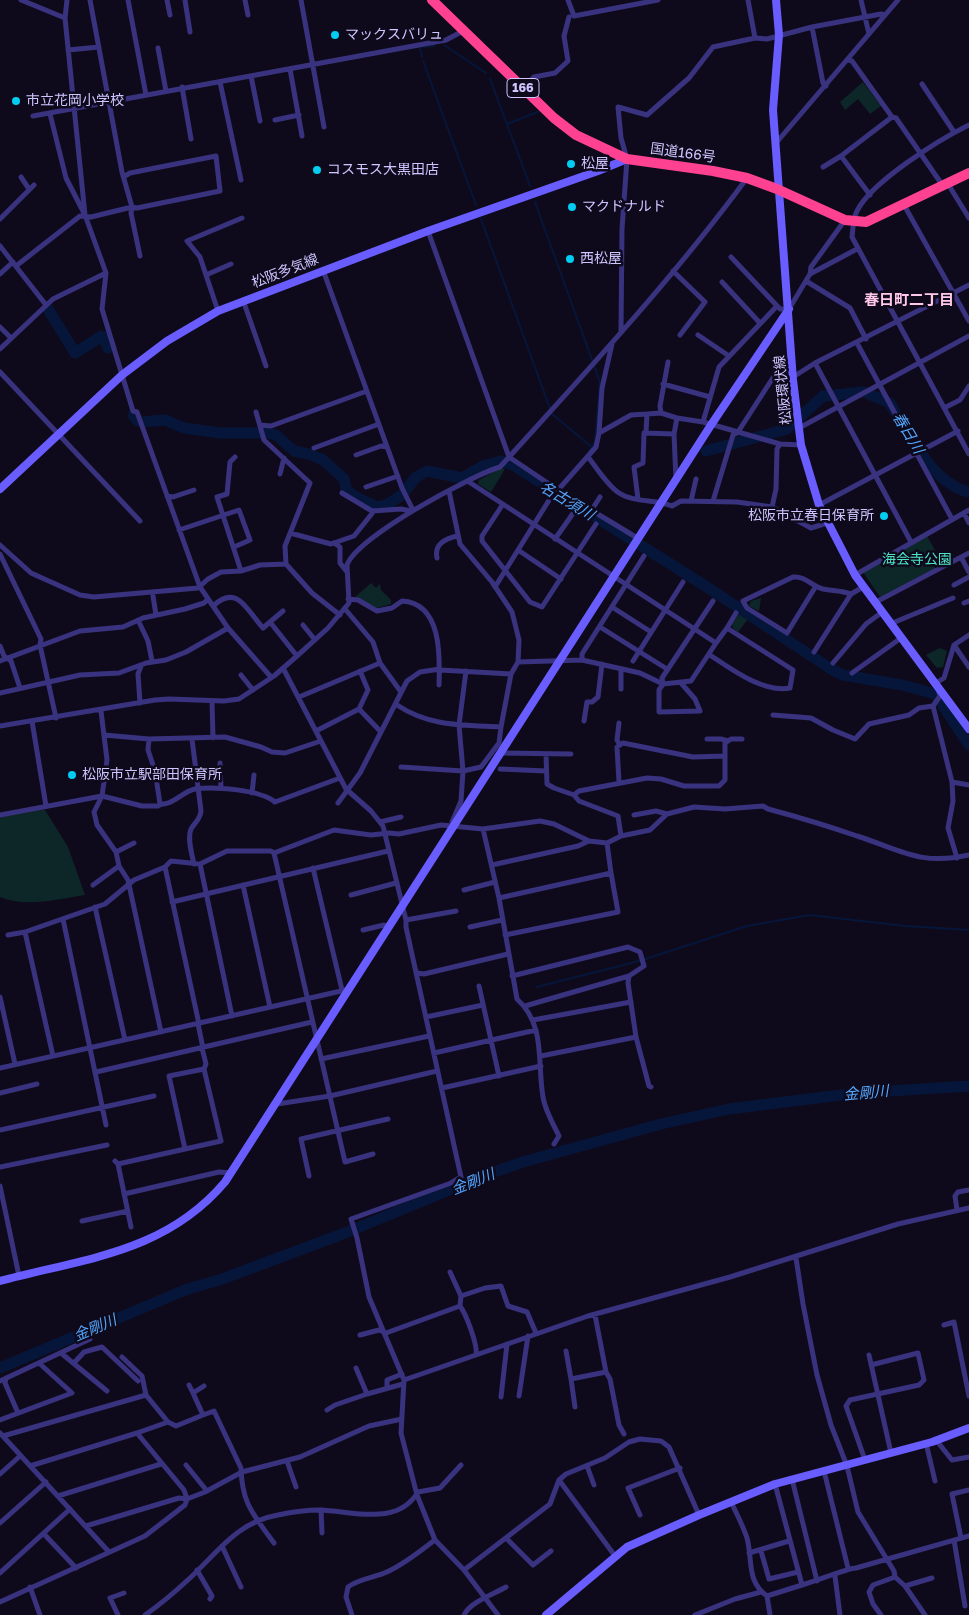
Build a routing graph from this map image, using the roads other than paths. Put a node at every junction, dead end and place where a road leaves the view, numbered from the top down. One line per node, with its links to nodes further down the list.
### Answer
1 (21, 0): 16 (street)
2 (67, 0): 23 (street)
3 (90, 0): 30 (street)
4 (128, 0): 43 (street)
5 (167, 0): 18 (street)
6 (185, 0): 26 (street)
7 (245, 0): 19 (street)
8 (301, 0): 34 (street)
9 (432, 0): 25 (highway, 国道166号 / 166)
10 (568, 0): 17 (street)
11 (658, 0): 17 (street)
12 (748, 0): 29 (street)
13 (776, 0): 28 (street, 松阪環状線)
14 (861, 0): 22 (street)
15 (898, 0): 20 (street)
16 (27, 1): 23 (street)
17 (630, 3)
18 (170, 15)
19 (248, 15)
20 (885, 15): 22 (street); 27 (street)
21 (569, 17): 41 (street)
22 (864, 17): 24 (street); 27 (street)
23 (65, 18): 32 (street)
24 (812, 27): 28 (street); 39 (street)
25 (463, 30): 34 (street); 41 (highway, 国道166号 / 166)
26 (190, 32)
27 (869, 34): 33 (street)
28 (779, 35): 29 (street); 57 (street, 松阪環状線)
29 (755, 38): 60 (street)
30 (99, 47): 32 (street); 44 (street)
31 (158, 48): 42 (street)
32 (68, 50): 45 (street)
33 (848, 60): 39 (street); 49 (street)
34 (311, 66): 35 (street); 53 (street)
35 (290, 69): 36 (street); 48 (street)
36 (251, 76): 37 (street); 51 (street)
37 (220, 82): 40 (street); 66 (street)
38 (922, 84): 54 (street)
39 (826, 86): 57 (street)
40 (182, 87): 42 (street); 56 (street)
41 (524, 88): 60 (highway, 国道166号 / 166)
42 (166, 91): 43 (street)
43 (146, 95): 44 (street)
44 (109, 103): 45 (street); 63 (street)
45 (74, 109): 46 (street); 73 (street)
46 (50, 114): 47 (street); 73 (street)
47 (33, 116)
48 (299, 116): 50 (street); 55 (street)
49 (892, 117): 58 (street); 59 (street)
50 (275, 120)
51 (260, 121)
52 (969, 125): 54 (street)
53 (324, 127)
54 (954, 132): 58 (street)
55 (302, 136)
56 (191, 139)
57 (776, 143): 68 (street, 松阪環状線)
58 (921, 153): 67 (street); 69 (street)
59 (841, 156): 61 (street); 69 (street)
60 (627, 159): 65 (highway, 国道166号 / 166); 78 (street, 松阪多気線); 104 (street)
61 (823, 167)
62 (969, 173): 67 (highway)
63 (125, 176): 71 (street); 71 (street)
64 (21, 177): 76 (street)
65 (747, 178): 68 (highway, 国道166号 / 166); 86 (street)
66 (241, 180)
67 (946, 185): 70 (highway); 72 (street)
68 (778, 189): 77 (highway, 国道166号 / 166); 98 (street, 松阪環状線)
69 (870, 195): 77 (street)
70 (904, 205): 77 (highway); 94 (street)
71 (132, 207): 73 (street); 81 (street)
72 (967, 211): 75 (street)
73 (85, 216): 83 (street); 87 (street)
74 (242, 218): 90 (street)
75 (969, 218)
76 (0, 219)
77 (850, 220): 80 (street); 89 (street)
78 (428, 231): 85 (street, 松阪多気線); 151 (street)
79 (0, 246): 83 (street)
80 (857, 249): 89 (street); 102 (street)
81 (140, 256)
82 (731, 257): 97 (street)
83 (15, 264): 88 (street); 96 (street)
84 (232, 264): 90 (street)
85 (323, 270): 95 (street, 松阪多気線); 125 (street)
86 (673, 271): 104 (street); 105 (street)
87 (106, 273): 96 (street); 120 (street)
88 (0, 274)
89 (810, 274): 91 (street)
90 (206, 275): 99 (street)
91 (806, 281): 98 (street); 109 (street)
92 (722, 282): 101 (street)
93 (969, 285): 94 (street)
94 (954, 293): 100 (street); 102 (street)
95 (243, 300): 99 (street, 松阪多気線); 118 (street)
96 (46, 305): 108 (street)
97 (777, 306): 98 (street); 101 (street)
98 (789, 308): 121 (street, 松阪環状線); 133 (street)
99 (218, 311): 120 (street, 松阪多気線)
100 (969, 321)
101 (759, 322): 113 (street)
102 (897, 322): 109 (street); 117 (street)
103 (0, 327): 108 (street)
104 (621, 331): 110 (street)
105 (680, 335)
106 (698, 335): 113 (street)
107 (969, 336): 117 (street)
108 (11, 338): 112 (street)
109 (866, 338): 111 (street)
110 (613, 341): 141 (street); 151 (street)
111 (857, 343): 116 (street); 123 (street)
112 (0, 349)
113 (728, 356): 126 (street)
114 (785, 359): 139 (street)
115 (668, 362): 122 (street)
116 (815, 363): 121 (street); 127 (street)
117 (920, 364): 123 (street); 128 (street)
118 (266, 366)
119 (0, 372): 140 (street)
120 (122, 376): 140 (street, 松阪多気線); 166 (street)
121 (793, 377): 136 (street, 松阪環状線)
122 (663, 384): 126 (street); 131 (street)
123 (880, 385): 127 (street); 147 (street)
124 (969, 386): 128 (street)
125 (367, 391): 134 (street); 135 (street)
126 (710, 397): 133 (street)
127 (839, 406): 136 (street); 155 (street)
128 (944, 408): 137 (street)
129 (256, 412): 135 (street)
130 (647, 414): 131 (street); 138 (street); 141 (street)
131 (661, 414): 132 (street)
132 (677, 418): 133 (street); 142 (street)
133 (707, 423): 139 (street); 158 (street)
134 (379, 424): 145 (street); 146 (street)
135 (260, 426): 152 (street)
136 (799, 428): 144 (street, 松阪環状線)
137 (958, 431): 147 (street); 148 (street)
138 (646, 432): 142 (street); 169 (street)
139 (738, 432): 143 (street); 171 (street)
140 (58, 433): 161 (street, 松阪多気線); 183 (street)
141 (599, 433): 153 (street)
142 (674, 434): 158 (street)
143 (780, 444): 144 (street); 175 (street)
144 (801, 445): 174 (street, 松阪環状線)
145 (387, 447): 149 (street); 156 (street)
146 (314, 448)
147 (917, 454): 155 (street); 182 (street)
148 (969, 454)
149 (356, 455)
150 (234, 457): 181 (street)
151 (509, 457): 159 (street); 163 (street)
152 (284, 458): 154 (street); 189 (street)
153 (586, 458): 163 (street); 169 (street)
154 (280, 474)
155 (876, 475): 174 (street); 193 (street)
156 (398, 476): 160 (street); 176 (street)
157 (696, 479): 170 (street)
158 (676, 481): 172 (street)
159 (469, 482): 164 (street); 173 (street)
160 (366, 487)
161 (0, 489)
162 (194, 490): 166 (street)
163 (558, 490): 178 (street)
164 (450, 491): 176 (street); 190 (street)
165 (342, 493): 177 (street)
166 (167, 496): 188 (street)
167 (551, 497): 185 (street)
168 (600, 497): 178 (street)
169 (638, 499): 172 (street)
170 (691, 501): 171 (street); 172 (street)
171 (713, 501): 175 (street)
172 (663, 502): 192 (street)
173 (503, 504): 185 (street); 205 (street)
174 (820, 505): 184 (street, 松阪環状線)
175 (772, 508): 184 (street)
176 (412, 510): 177 (street); 207 (street)
177 (374, 511): 194 (street)
178 (591, 511): 192 (street)
179 (574, 512): 191 (street)
180 (966, 512): 182 (street); 187 (street)
181 (223, 516): 188 (street); 196 (street); 196 (street)
182 (952, 519): 193 (street)
183 (140, 521)
184 (827, 523): 209 (street, 松阪環状線)
185 (534, 524): 191 (street); 197 (street)
186 (596, 524): 198 (street)
187 (969, 524)
188 (180, 530): 217 (street)
189 (290, 533): 194 (street); 204 (street)
190 (457, 536): 203 (street); 218 (street)
191 (556, 538): 198 (street)
192 (639, 539): 210 (street)
193 (911, 542): 209 (street)
194 (334, 543): 207 (street)
195 (0, 545): 217 (street)
196 (234, 547): 206 (street)
197 (518, 550): 205 (street); 212 (street)
198 (578, 553): 210 (street); 212 (street)
199 (969, 553): 202 (street)
200 (0, 554): 249 (street)
201 (644, 556): 214 (street)
202 (961, 557): 208 (street); 226 (street)
203 (437, 558)
204 (286, 564): 206 (street); 235 (street)
205 (505, 569): 212 (street); 218 (street)
206 (241, 571): 217 (street)
207 (346, 572): 224 (street)
208 (969, 572)
209 (855, 575): 219 (street, 松阪環状線)
210 (614, 577): 214 (street); 257 (street)
211 (969, 577): 215 (street)
212 (560, 579)
213 (683, 582): 231 (street)
214 (626, 585): 228 (street); 231 (street)
215 (954, 585)
216 (816, 586): 216 (street); 220 (street)
217 (200, 587): 223 (street)
218 (495, 587): 262 (street)
219 (863, 587): 220 (street); 226 (street, 松阪環状線)
220 (851, 594): 253 (street)
221 (154, 596): 234 (street)
222 (953, 598): 238 (street)
223 (208, 599): 227 (street); 234 (street)
224 (348, 599): 229 (street); 269 (street)
225 (713, 601): 243 (street)
226 (874, 603): 233 (street, 松阪環状線)
227 (213, 606): 237 (street); 240 (street)
228 (612, 607): 241 (street); 244 (street)
229 (345, 609): 235 (street); 263 (street)
230 (283, 611): 237 (street)
231 (665, 611): 243 (street); 244 (street)
232 (736, 613): 242 (street)
233 (881, 613): 238 (street, 松阪環状線); 264 (street)
234 (156, 615): 236 (street)
235 (340, 615): 247 (street)
236 (138, 620): 249 (street); 260 (street)
237 (270, 622): 255 (street)
238 (890, 624): 246 (street, 松阪環状線)
239 (303, 625): 247 (street)
240 (228, 628): 260 (street); 279 (street)
241 (600, 628): 252 (street); 258 (street)
242 (727, 628): 248 (street); 254 (street)
243 (695, 629): 248 (street); 270 (street)
244 (651, 632): 252 (street)
245 (969, 635): 250 (street)
246 (901, 638): 275 (street); 281 (street, 松阪環状線)
247 (315, 640): 255 (street)
248 (716, 643): 254 (street)
249 (40, 645): 256 (street); 280 (street)
250 (954, 645): 267 (street); 281 (street)
251 (0, 646): 256 (street)
252 (638, 652): 261 (street); 270 (street)
253 (814, 652)
254 (710, 655): 283 (street)
255 (297, 656): 268 (street)
256 (8, 657): 259 (street); 285 (street)
257 (561, 659): 258 (street); 262 (street); 317 (street)
258 (582, 660): 265 (street)
259 (0, 661)
260 (152, 661): 266 (street)
261 (633, 661)
262 (518, 662): 277 (street)
263 (380, 663): 273 (street); 288 (street)
264 (833, 663)
265 (602, 664): 272 (street); 299 (street)
266 (140, 666): 271 (street); 276 (street)
267 (969, 667)
268 (283, 668): 279 (street); 290 (street)
269 (440, 669): 274 (street); 284 (street); 288 (street)
270 (667, 669): 282 (street)
271 (131, 670): 276 (street); 280 (street)
272 (621, 670): 282 (street); 286 (street)
273 (360, 671): 290 (street); 295 (street)
274 (466, 671): 277 (street); 302 (street)
275 (852, 672)
276 (138, 674): 292 (street)
277 (511, 674): 304 (street)
278 (241, 675): 287 (street)
279 (271, 676): 287 (street)
280 (49, 681): 285 (street); 298 (street)
281 (936, 683): 294 (street); 305 (street, 松阪環状線)
282 (663, 684): 283 (street); 283 (street)
283 (682, 684)
284 (439, 685)
285 (20, 688): 289 (street)
286 (620, 689)
287 (253, 690): 291 (street)
288 (401, 692): 293 (street)
289 (0, 694)
290 (299, 697): 306 (street)
291 (212, 701): 292 (street); 309 (street)
292 (140, 703): 296 (street)
293 (397, 704): 302 (street); 307 (street)
294 (933, 706): 297 (street); 329 (street)
295 (359, 709): 306 (street); 307 (street)
296 (101, 711): 298 (street); 308 (street)
297 (773, 714)
298 (56, 718): 300 (street)
299 (584, 720)
300 (32, 721): 303 (street); 339 (street)
301 (619, 723): 316 (street)
302 (460, 725): 304 (street); 325 (street)
303 (0, 726)
304 (501, 726): 325 (street)
305 (969, 728)
306 (316, 731): 314 (street)
307 (380, 732): 333 (street)
308 (104, 735): 310 (street); 336 (street)
309 (213, 738): 311 (street); 314 (street)
310 (149, 739): 311 (street); 338 (street)
311 (192, 739): 332 (street)
312 (707, 739): 315 (street)
313 (742, 739): 315 (street)
314 (321, 741): 327 (street)
315 (728, 741): 320 (street)
316 (620, 745): 320 (street); 328 (street)
317 (501, 753): 318 (street); 345 (street)
318 (546, 754): 319 (street); 324 (street)
319 (571, 754)
320 (725, 756): 328 (street)
321 (220, 763): 331 (street)
322 (400, 767): 325 (street)
323 (500, 769): 324 (street)
324 (546, 771): 335 (street)
325 (463, 772): 345 (street)
326 (254, 775): 334 (street)
327 (340, 778): 333 (street); 334 (street)
328 (619, 782): 335 (street)
329 (952, 782): 330 (street); 356 (street)
330 (969, 785)
331 (222, 788): 332 (street); 334 (street)
332 (198, 789): 338 (street); 357 (street)
333 (346, 789): 337 (street); 344 (street)
334 (252, 793)
335 (574, 795): 348 (street)
336 (102, 796): 338 (street); 339 (street); 353 (street)
337 (338, 803)
338 (160, 804)
339 (46, 806): 342 (street)
340 (634, 814): 341 (street)
341 (667, 814): 348 (street); 356 (street)
342 (0, 815)
343 (401, 818): 344 (street)
344 (380, 822): 347 (street)
345 (455, 825): 346 (street); 347 (street); 375 (street)
346 (483, 829): 349 (street); 358 (street)
347 (386, 834): 352 (street); 354 (street)
348 (621, 836): 351 (street)
349 (589, 841): 351 (street); 358 (street)
350 (134, 843): 353 (street)
351 (606, 844): 362 (street)
352 (388, 851): 361 (street); 365 (street)
353 (116, 852): 359 (street)
354 (274, 853): 357 (street); 363 (street)
355 (969, 855): 356 (street)
356 (957, 858)
357 (197, 864): 360 (street); 370 (street)
358 (492, 865): 364 (street)
359 (119, 866): 366 (street); 367 (street)
360 (165, 867): 367 (street); 373 (street)
361 (313, 868): 363 (street); 392 (street)
362 (612, 873): 372 (street); 385 (street)
363 (280, 876): 368 (street); 394 (street)
364 (495, 882): 369 (street); 372 (street)
365 (396, 883): 371 (street); 375 (street)
366 (93, 885)
367 (128, 885): 374 (street); 405 (street)
368 (243, 885): 370 (street); 398 (street)
369 (464, 890)
370 (206, 894): 373 (street); 399 (street)
371 (351, 895)
372 (499, 898): 379 (street)
373 (172, 902): 403 (street)
374 (95, 907): 377 (street); 409 (street)
375 (401, 908): 378 (street); 380 (street)
376 (456, 911): 378 (street)
377 (63, 919): 383 (street); 411 (street)
378 (406, 920): 387 (street)
379 (502, 920): 381 (street); 385 (street)
380 (389, 927): 382 (street); 391 (street)
381 (470, 927)
382 (363, 930)
383 (26, 932): 384 (street); 414 (street)
384 (8, 935)
385 (505, 935): 386 (street)
386 (508, 954): 387 (street); 388 (street)
387 (417, 973): 400 (street)
388 (512, 976): 389 (street); 397 (street)
389 (629, 976): 395 (street); 397 (street)
390 (479, 986): 396 (street)
391 (351, 988): 392 (street); 410 (street)
392 (342, 990): 394 (street)
393 (0, 997): 417 (street)
394 (307, 999): 398 (street); 402 (street)
395 (631, 1002): 401 (street); 407 (street)
396 (484, 1005): 400 (street); 408 (street)
397 (525, 1006): 401 (street)
398 (270, 1008): 399 (street)
399 (232, 1016): 403 (street)
400 (426, 1016): 406 (street)
401 (533, 1020): 404 (street)
402 (312, 1022): 410 (street); 412 (street)
403 (198, 1024): 405 (street); 412 (street)
404 (536, 1030): 408 (street); 415 (street)
405 (161, 1032): 409 (street)
406 (429, 1036): 413 (street); 416 (street)
407 (636, 1037): 415 (street); 425 (street)
408 (491, 1039): 413 (street); 423 (street)
409 (125, 1040): 411 (street)
410 (317, 1040): 416 (street); 430 (street)
411 (91, 1048): 414 (street); 422 (street)
412 (203, 1048): 420 (street); 422 (street)
413 (434, 1053): 421 (street)
414 (53, 1056): 417 (street)
415 (541, 1056): 418 (street)
416 (321, 1059): 429 (street)
417 (15, 1064): 419 (street)
418 (541, 1066): 423 (street); 436 (street)
419 (0, 1068)
420 (204, 1069): 438 (street); 438 (street)
421 (437, 1071): 426 (street); 429 (street)
422 (96, 1072): 431 (street)
423 (499, 1076): 426 (street)
424 (37, 1084): 427 (street)
425 (651, 1087)
426 (442, 1088): 460 (street)
427 (0, 1092)
428 (154, 1096): 431 (street)
429 (330, 1096): 430 (street); 435 (street)
430 (277, 1104): 441 (street)
431 (104, 1107): 433 (street); 434 (street)
432 (388, 1119): 435 (street)
433 (106, 1125)
434 (0, 1130)
435 (337, 1130): 439 (street); 442 (street)
436 (554, 1144)
437 (107, 1145): 440 (street)
438 (185, 1149): 445 (street)
439 (373, 1154)
440 (0, 1168)
441 (232, 1173): 445 (street); 454 (street)
442 (309, 1176)
443 (0, 1186): 446 (street)
444 (969, 1190): 448 (street)
445 (124, 1194): 449 (street)
446 (2, 1201): 454 (street)
447 (969, 1208): 448 (street)
448 (957, 1210): 452 (street)
449 (128, 1211): 450 (street); 451 (street)
450 (82, 1221)
451 (131, 1227)
452 (796, 1258): 458 (street); 515 (street)
453 (450, 1272): 456 (street)
454 (19, 1276): 455 (street)
455 (0, 1281)
456 (461, 1296): 457 (street); 461 (street)
457 (460, 1306): 460 (street); 469 (street)
458 (595, 1315): 461 (street); 475 (street)
459 (944, 1325): 490 (street)
460 (383, 1331): 462 (street); 477 (street)
461 (536, 1333): 463 (street)
462 (360, 1335)
463 (528, 1336): 465 (street); 489 (street)
464 (90, 1339): 467 (street)
465 (507, 1344): 469 (street); 491 (street)
466 (566, 1350): 479 (street)
467 (61, 1353): 471 (street); 472 (street)
468 (869, 1354): 473 (street)
469 (476, 1355): 477 (street)
470 (122, 1357): 488 (street)
471 (39, 1363): 476 (street); 494 (street)
472 (74, 1363): 478 (street); 484 (street)
473 (871, 1365): 487 (street); 487 (street)
474 (356, 1368): 486 (street)
475 (606, 1372): 479 (street); 501 (street)
476 (6, 1378): 480 (street); 494 (street)
477 (403, 1379): 483 (street); 483 (street); 496 (street)
478 (138, 1380)
479 (571, 1380): 492 (street)
480 (0, 1381)
481 (189, 1385): 485 (street)
482 (204, 1386): 485 (street)
483 (387, 1387): 486 (street)
484 (107, 1391)
485 (193, 1392): 495 (street)
486 (367, 1394): 493 (street)
487 (878, 1394): 505 (street); 508 (street)
488 (146, 1395): 498 (street); 502 (street)
489 (518, 1396)
490 (969, 1396)
491 (501, 1397)
492 (575, 1407)
493 (327, 1410)
494 (18, 1413): 497 (street)
495 (203, 1416): 498 (street); 518 (street)
496 (402, 1419): 509 (street); 529 (street)
497 (0, 1420)
498 (168, 1422): 500 (street)
499 (969, 1428): 503 (street)
500 (137, 1434): 510 (street); 513 (street)
501 (624, 1434)
502 (1, 1435): 506 (street)
503 (936, 1440): 504 (street); 507 (street)
504 (926, 1443): 505 (street); 522 (street)
505 (891, 1453): 508 (street)
506 (20, 1456): 513 (street); 519 (street)
507 (969, 1457)
508 (865, 1460): 515 (street)
509 (288, 1461): 518 (street); 526 (street)
510 (161, 1464): 530 (street); 531 (street)
511 (186, 1465): 527 (street)
512 (461, 1465): 529 (street)
513 (30, 1466): 523 (street)
514 (587, 1466): 516 (street); 521 (street); 525 (street)
515 (847, 1466): 517 (street); 555 (street)
516 (680, 1468): 535 (street); 536 (street)
517 (824, 1471): 520 (street); 557 (street)
518 (242, 1472): 527 (street); 537 (street)
519 (0, 1474)
520 (792, 1479): 524 (street); 565 (street)
521 (559, 1480): 544 (street); 554 (street)
522 (935, 1481)
523 (46, 1482): 530 (street); 538 (street)
524 (775, 1484): 532 (street); 547 (street)
525 (594, 1485)
526 (296, 1487)
527 (207, 1490): 531 (street)
528 (969, 1490): 543 (street)
529 (417, 1495): 534 (street); 545 (street)
530 (58, 1496): 533 (street)
531 (187, 1499): 539 (street); 552 (street)
532 (732, 1502): 536 (street); 553 (street)
533 (70, 1509): 539 (street); 541 (street)
534 (321, 1510): 537 (street); 540 (street)
535 (640, 1515)
536 (699, 1515): 554 (street)
537 (257, 1522): 548 (street); 549 (street)
538 (0, 1523)
539 (86, 1526): 552 (street)
540 (322, 1533)
541 (44, 1534): 556 (street); 561 (street)
542 (969, 1536): 543 (street)
543 (961, 1538): 546 (street)
544 (507, 1539): 550 (street); 559 (street)
545 (435, 1540): 559 (street); 581 (street)
546 (954, 1540): 555 (street); 577 (street)
547 (789, 1541): 551 (street); 560 (street)
548 (274, 1543)
549 (222, 1546): 558 (street); 570 (street)
550 (551, 1551)
551 (761, 1551): 553 (street); 560 (street)
552 (109, 1552): 556 (street)
553 (749, 1553): 571 (street)
554 (615, 1556): 584 (street)
555 (886, 1559): 557 (street); 563 (street)
556 (76, 1568): 569 (street)
557 (848, 1568): 562 (street)
558 (197, 1570): 575 (street); 580 (street)
559 (464, 1570): 574 (street)
560 (798, 1572): 566 (street)
561 (0, 1573)
562 (835, 1576): 565 (street); 587 (street)
563 (895, 1577): 568 (street); 588 (street)
564 (932, 1578): 568 (street)
565 (817, 1581): 566 (street)
566 (802, 1585): 573 (street)
567 (506, 1586): 574 (street)
568 (905, 1586): 589 (street)
569 (30, 1587): 576 (street); 578 (street)
570 (241, 1587)
571 (761, 1592): 573 (street); 585 (street)
572 (124, 1593): 579 (street)
573 (767, 1596): 586 (street)
574 (486, 1598): 582 (street); 583 (street)
575 (210, 1599)
576 (0, 1602)
577 (965, 1606)
578 (40, 1615)
579 (118, 1615)
580 (146, 1615)
581 (352, 1615)
582 (464, 1615)
583 (498, 1615)
584 (546, 1615)
585 (695, 1615)
586 (770, 1615)
587 (840, 1615)
588 (881, 1615)
589 (925, 1615)

